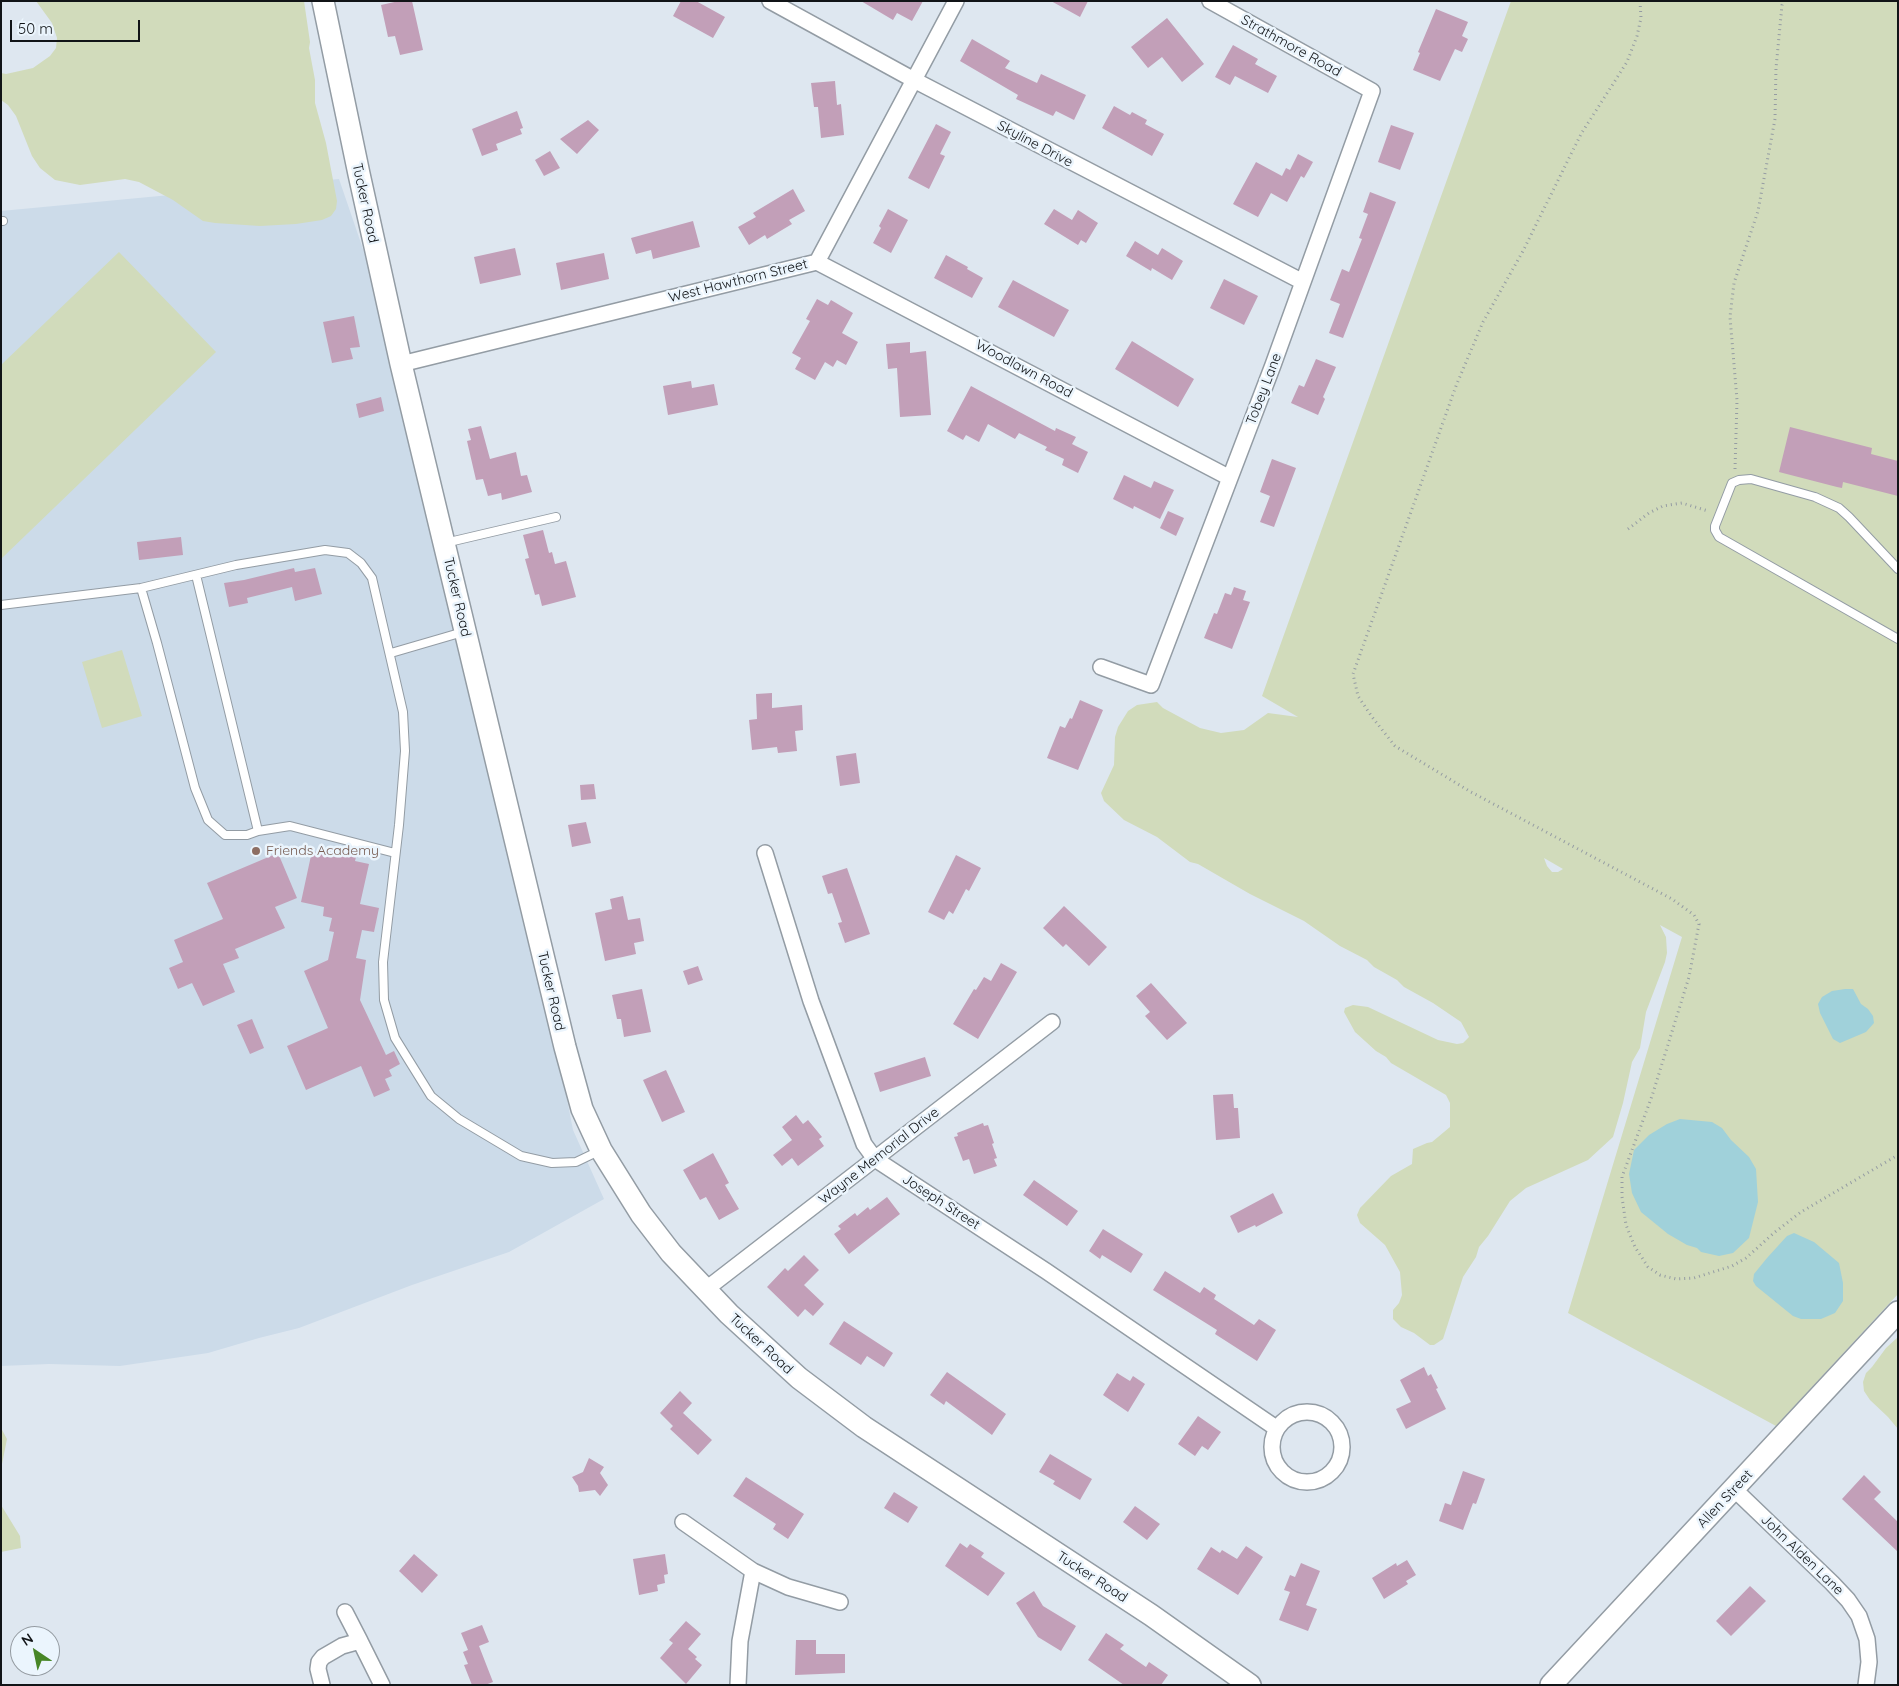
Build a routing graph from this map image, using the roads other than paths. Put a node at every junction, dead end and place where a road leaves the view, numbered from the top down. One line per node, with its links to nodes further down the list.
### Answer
1 (323, 1): 9 (main road, Tucker Road)
2 (770, 1): 5 (street, Skyline Drive)
3 (956, 1): 5 (street, West Hawthorn Street)
4 (1210, 1): 6 (street, Strathmore Road)
5 (914, 80): 7 (street, West Hawthorn Street); 8 (street, Skyline Drive)
6 (1372, 91): 8 (street, Tobey Lane)
7 (818, 262): 9 (street, West Hawthorn Street); 10 (street, Woodlawn Road)
8 (1303, 282): 10 (street, Tobey Lane)
9 (401, 364): 12 (main road, Tucker Road)
10 (1230, 478): 20 (street, Tobey Lane)
11 (556, 517): 12 (lane)
12 (445, 543): 17 (main road, Tucker Road)
13 (1898, 569): 18 (lane)
14 (196, 575): 15 (lane); 19 (lane); 21 (lane)
15 (141, 588): 16 (lane); 21 (lane)
16 (1, 605)
17 (465, 631): 19 (lane); 25 (main road, Tucker Road)
18 (1898, 639)
19 (391, 653): 22 (lane)
20 (1102, 667)
21 (258, 830): 22 (lane)
22 (395, 853): 25 (lane)
23 (765, 853): 26 (street, Joseph Street)
24 (1052, 1022): 26 (street, Wayne Memorial Drive)
25 (601, 1150): 27 (main road, Tucker Road)
26 (875, 1159): 27 (street, Wayne Memorial Drive); 29 (street, Joseph Street)
27 (705, 1290): 39 (main road, Tucker Road)
28 (1898, 1312): 30 (main road, Allen Street)
29 (1276, 1428): 29 (street)
30 (1734, 1489): 40 (main road, Allen Street); 41 (street, John Alden Lane)
31 (683, 1522): 32 (street)
32 (753, 1571): 33 (street); 38 (street)
33 (840, 1602)
34 (345, 1612): 35 (street)
35 (360, 1641): 36 (street); 37 (street)
36 (322, 1685)
37 (382, 1685)
38 (738, 1685)
39 (1250, 1685)
40 (1551, 1685)
41 (1866, 1685)

